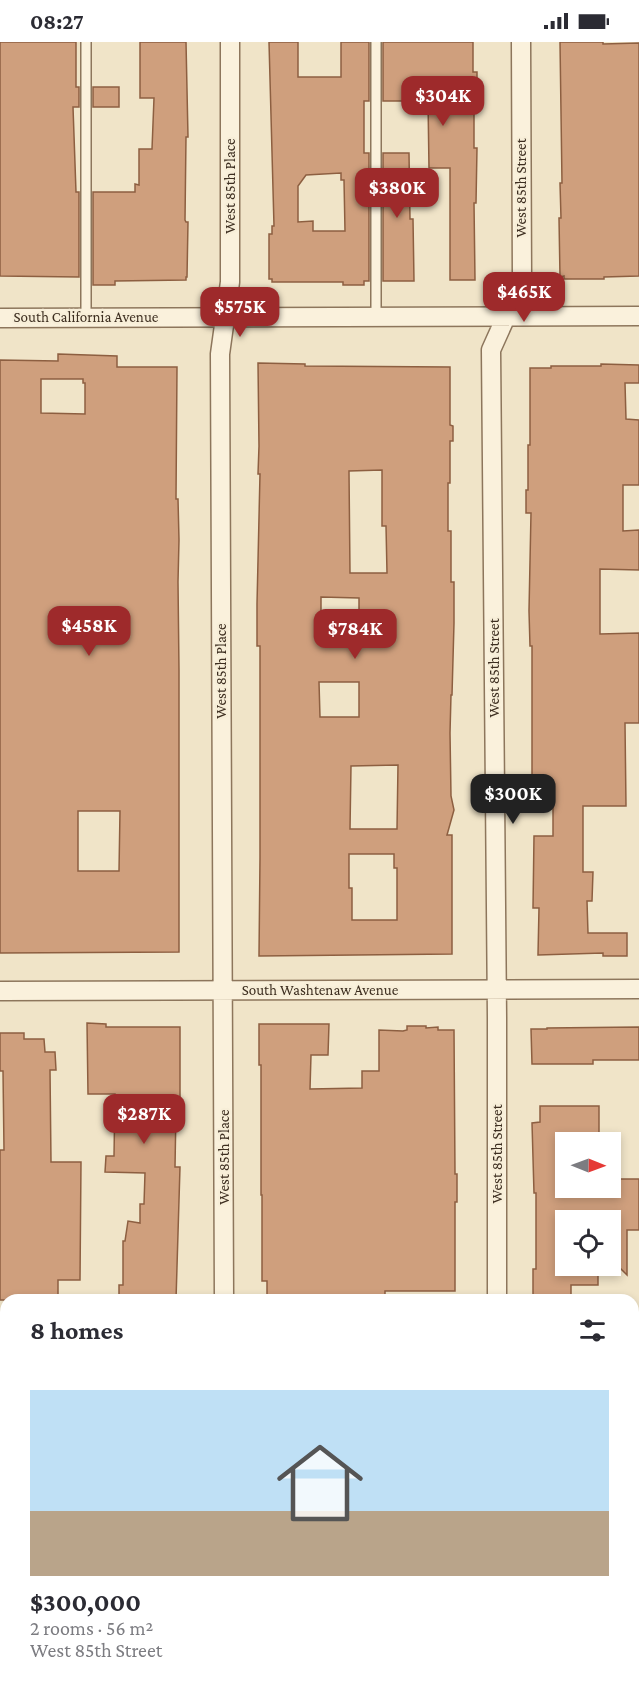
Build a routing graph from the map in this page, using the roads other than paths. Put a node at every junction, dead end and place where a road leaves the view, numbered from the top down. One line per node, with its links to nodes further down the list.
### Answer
1 (86, 42): 7 (lane)
2 (230, 42): 8 (street, West 85th Place)
3 (376, 42): 9 (lane)
4 (521, 42): 5 (street, West 85th Street)
5 (507, 316): 6 (street, South California Avenue); 9 (street, South California Avenue); 11 (street, West 85th Street)
6 (639, 316)
7 (86, 317): 8 (street, South California Avenue); 10 (street, South California Avenue)
8 (225, 317): 9 (street, South California Avenue); 13 (street, West 85th Place)
9 (376, 317)
10 (0, 318)
11 (497, 989): 12 (street, South Washtenaw Avenue); 13 (street, South Washtenaw Avenue); 16 (street, West 85th Street)
12 (639, 989)
13 (223, 990): 14 (street, South Washtenaw Avenue); 15 (street, West 85th Place)
14 (0, 991)
15 (224, 1294)
16 (497, 1294)

